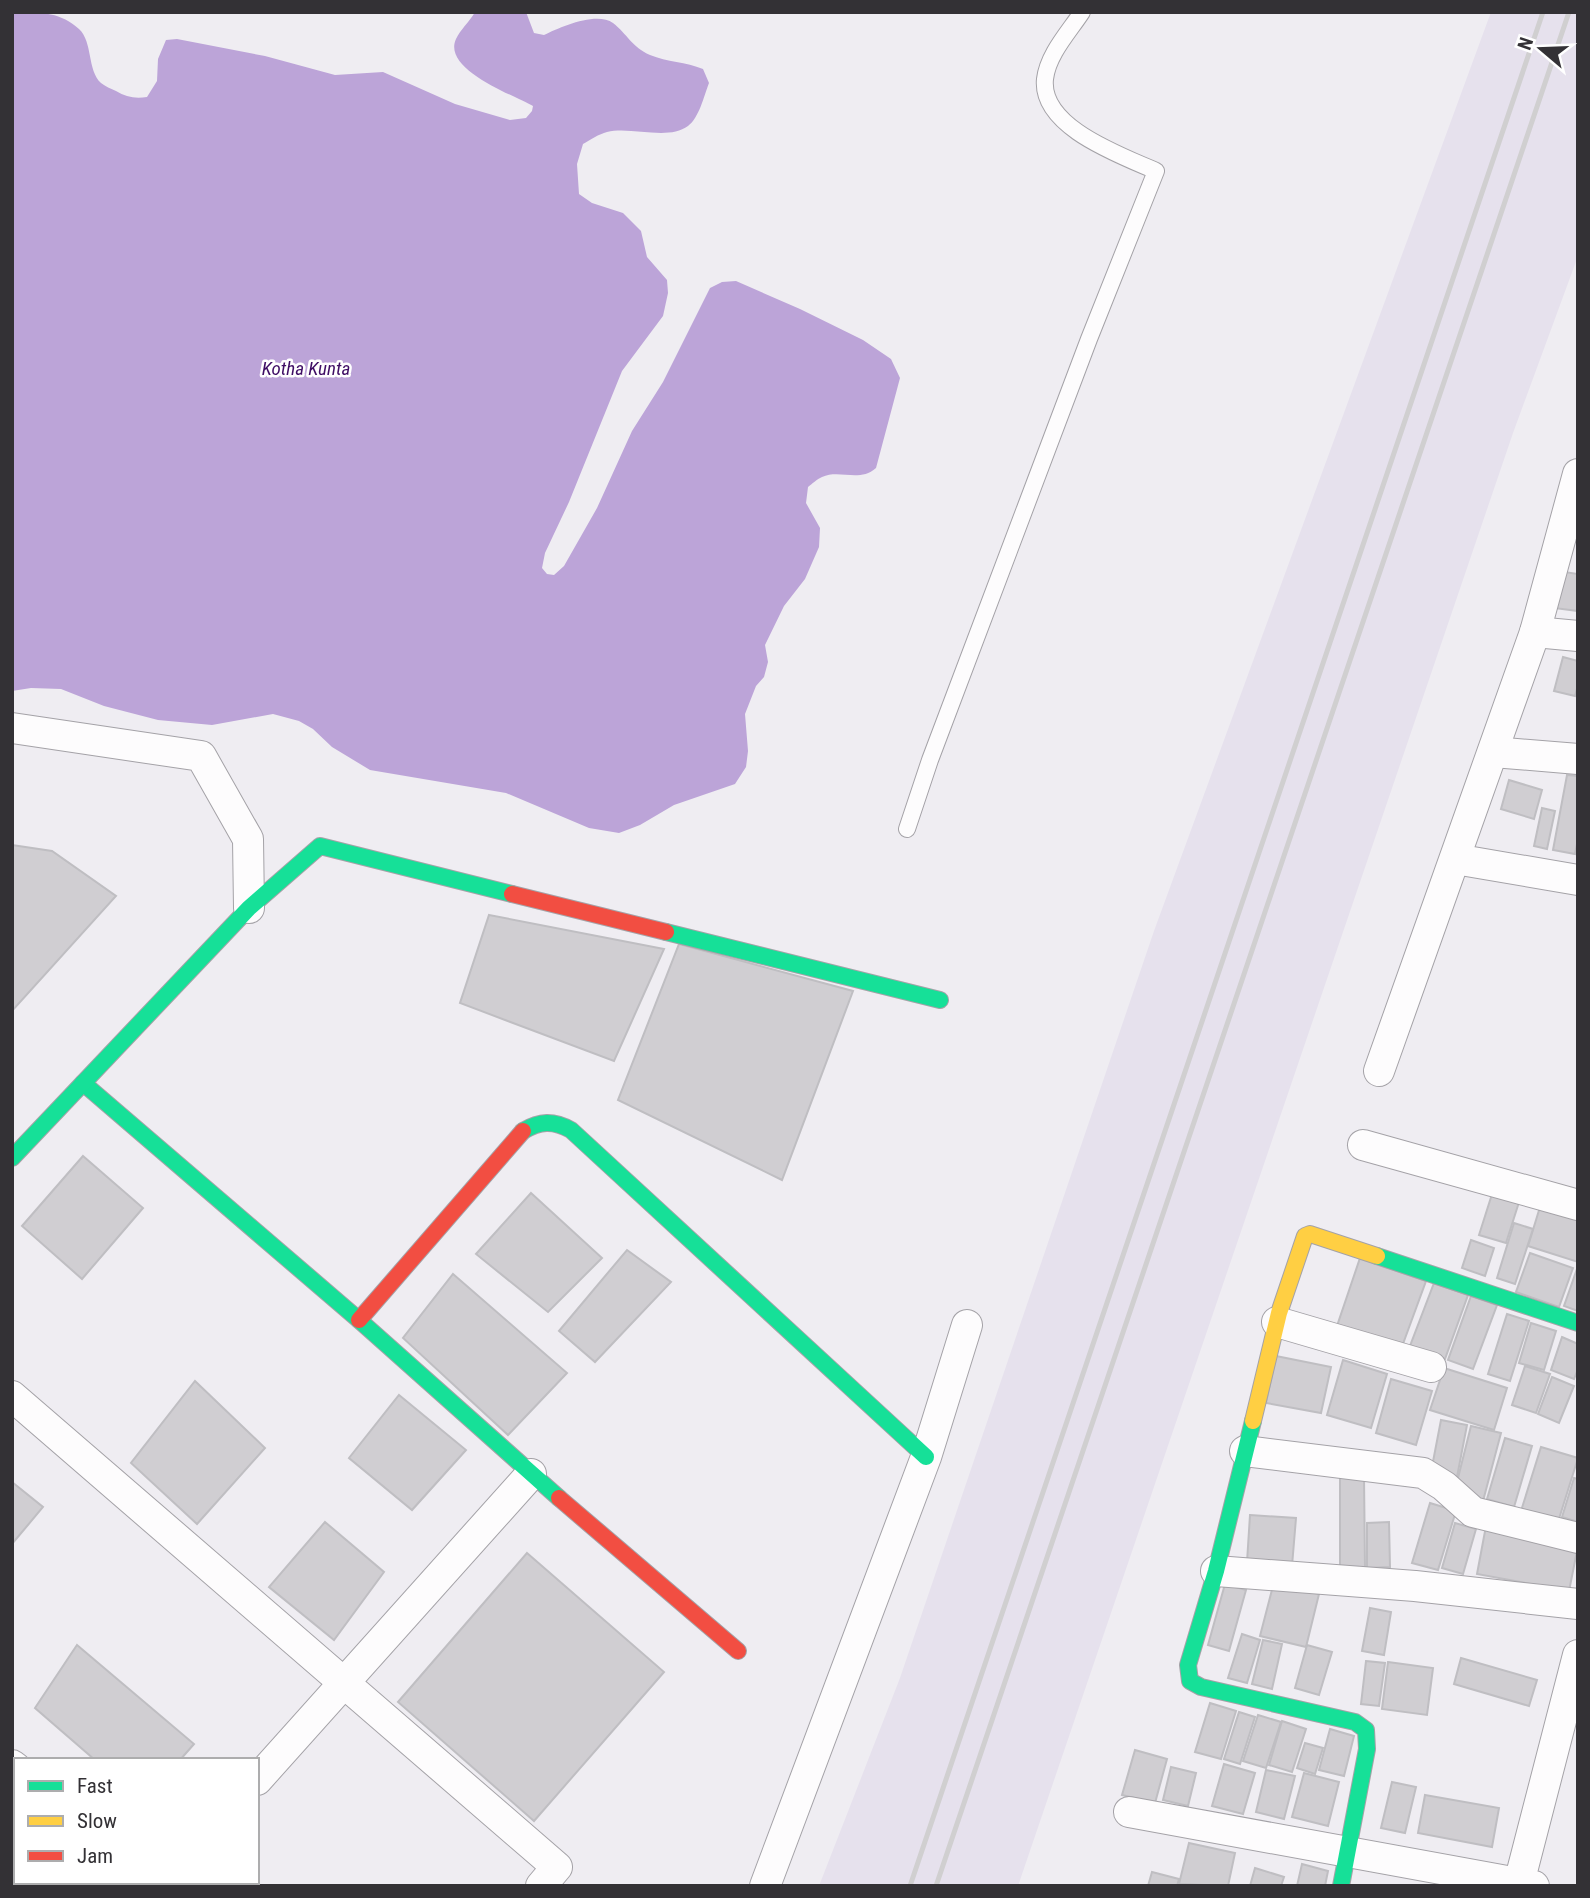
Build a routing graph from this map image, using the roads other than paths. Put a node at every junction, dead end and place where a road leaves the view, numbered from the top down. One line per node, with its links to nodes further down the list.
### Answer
1 (1082, 12): 9 (lane)
2 (1578, 474): 3 (street)
3 (1573, 512): 4 (street)
4 (1535, 632): 5 (street); 7 (street)
5 (1578, 636)
6 (12, 728): 12 (street)
7 (1493, 752): 8 (street); 10 (street)
8 (1578, 760)
9 (907, 829)
10 (1455, 859): 11 (street); 14 (street)
11 (1578, 880)
12 (249, 908): 13 (street); 15 (street)
13 (940, 1000)
14 (1379, 1071)
15 (83, 1083): 17 (street); 19 (street)
16 (1363, 1145): 18 (street)
17 (12, 1158)
18 (1578, 1205)
19 (359, 1320): 26 (street); 27 (street)
20 (1277, 1322): 21 (street); 23 (street); 25 (street)
21 (1578, 1323)
22 (967, 1325): 26 (street)
23 (1431, 1367)
24 (12, 1396): 33 (street)
25 (1245, 1451): 28 (street); 29 (street)
26 (926, 1457): 40 (street)
27 (531, 1474): 31 (street); 33 (street)
28 (1578, 1538)
29 (1216, 1570): 30 (street); 37 (street)
30 (1578, 1604)
31 (738, 1651)
32 (1578, 1655): 34 (street)
33 (344, 1683): 35 (street); 39 (street)
34 (1569, 1726): 38 (street)
35 (259, 1778)
36 (1129, 1812): 37 (street)
37 (1348, 1852): 38 (street); 41 (street)
38 (1526, 1884)
39 (541, 1886)
40 (765, 1886)
41 (1341, 1886)

